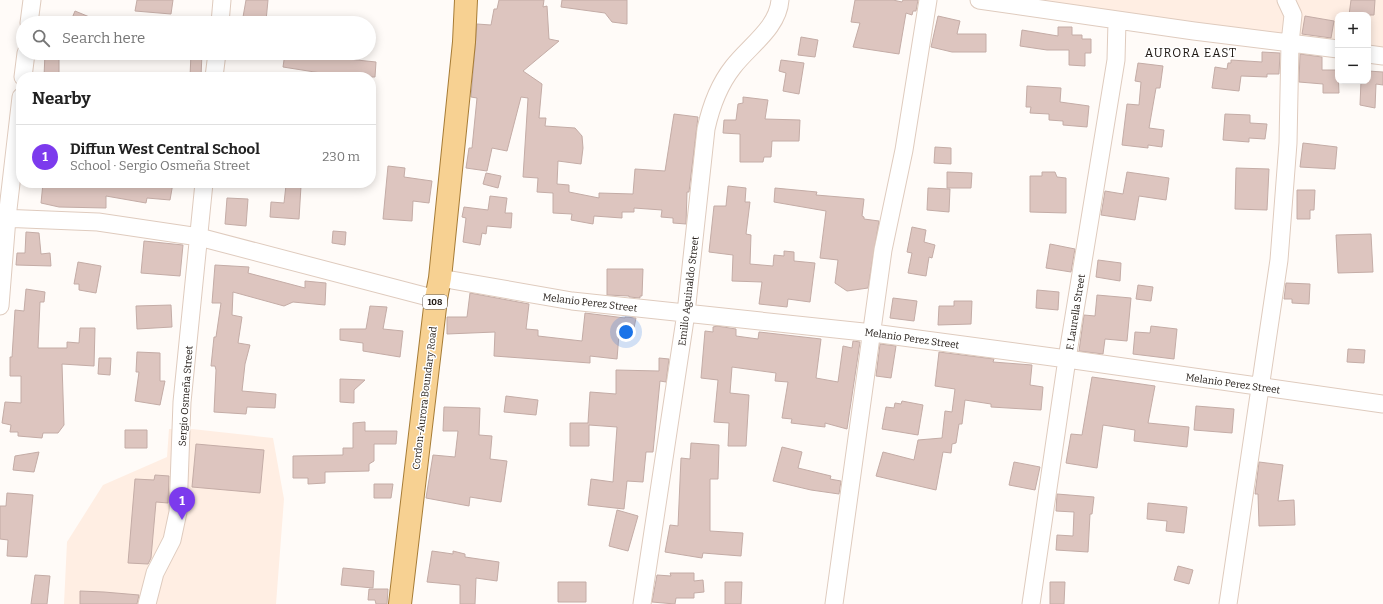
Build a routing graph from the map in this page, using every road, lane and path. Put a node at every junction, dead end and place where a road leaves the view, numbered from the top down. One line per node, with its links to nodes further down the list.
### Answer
1 (32, 0): 8 (street)
2 (222, 0): 9 (street)
3 (466, 0): 23 (main road, Cordon-Aurora Boundary Road / 108)
4 (780, 0): 25 (street, Emilio Aguinaldo Street)
5 (928, 0): 26 (street)
6 (979, 0): 10 (street)
7 (1286, 0): 11 (street)
8 (31, 16)
9 (221, 16)
10 (1116, 21): 11 (street); 27 (street, F. Laurella Street)
11 (1290, 42): 12 (street); 28 (street)
12 (1335, 49)
13 (1371, 54): 14 (street)
14 (1383, 56)
15 (25, 60): 17 (street)
16 (216, 60): 18 (street)
17 (24, 72)
18 (215, 72)
19 (16, 133): 21 (street)
20 (204, 188): 22 (street, Sergio Osmeña Street)
21 (4, 218): 22 (street, Melanio Perez Street); 24 (street)
22 (199, 237): 23 (street, Melanio Perez Street); 30 (street, Sergio Osmeña Street)
23 (438, 288): 25 (street, Melanio Perez Street); 31 (main road, Cordon-Aurora Boundary Road / 108)
24 (0, 306)
25 (686, 313): 26 (street, Melanio Perez Street); 32 (street, Emilio Aguinaldo Street)
26 (873, 333): 27 (street, Melanio Perez Street); 33 (street)
27 (1067, 359): 28 (street, Melanio Perez Street); 34 (street, F. Laurella Street)
28 (1260, 387): 29 (street, Melanio Perez Street); 35 (street)
29 (1383, 404)
30 (147, 604)
31 (400, 604)
32 (642, 604)
33 (834, 604)
34 (1030, 604)
35 (1228, 604)

